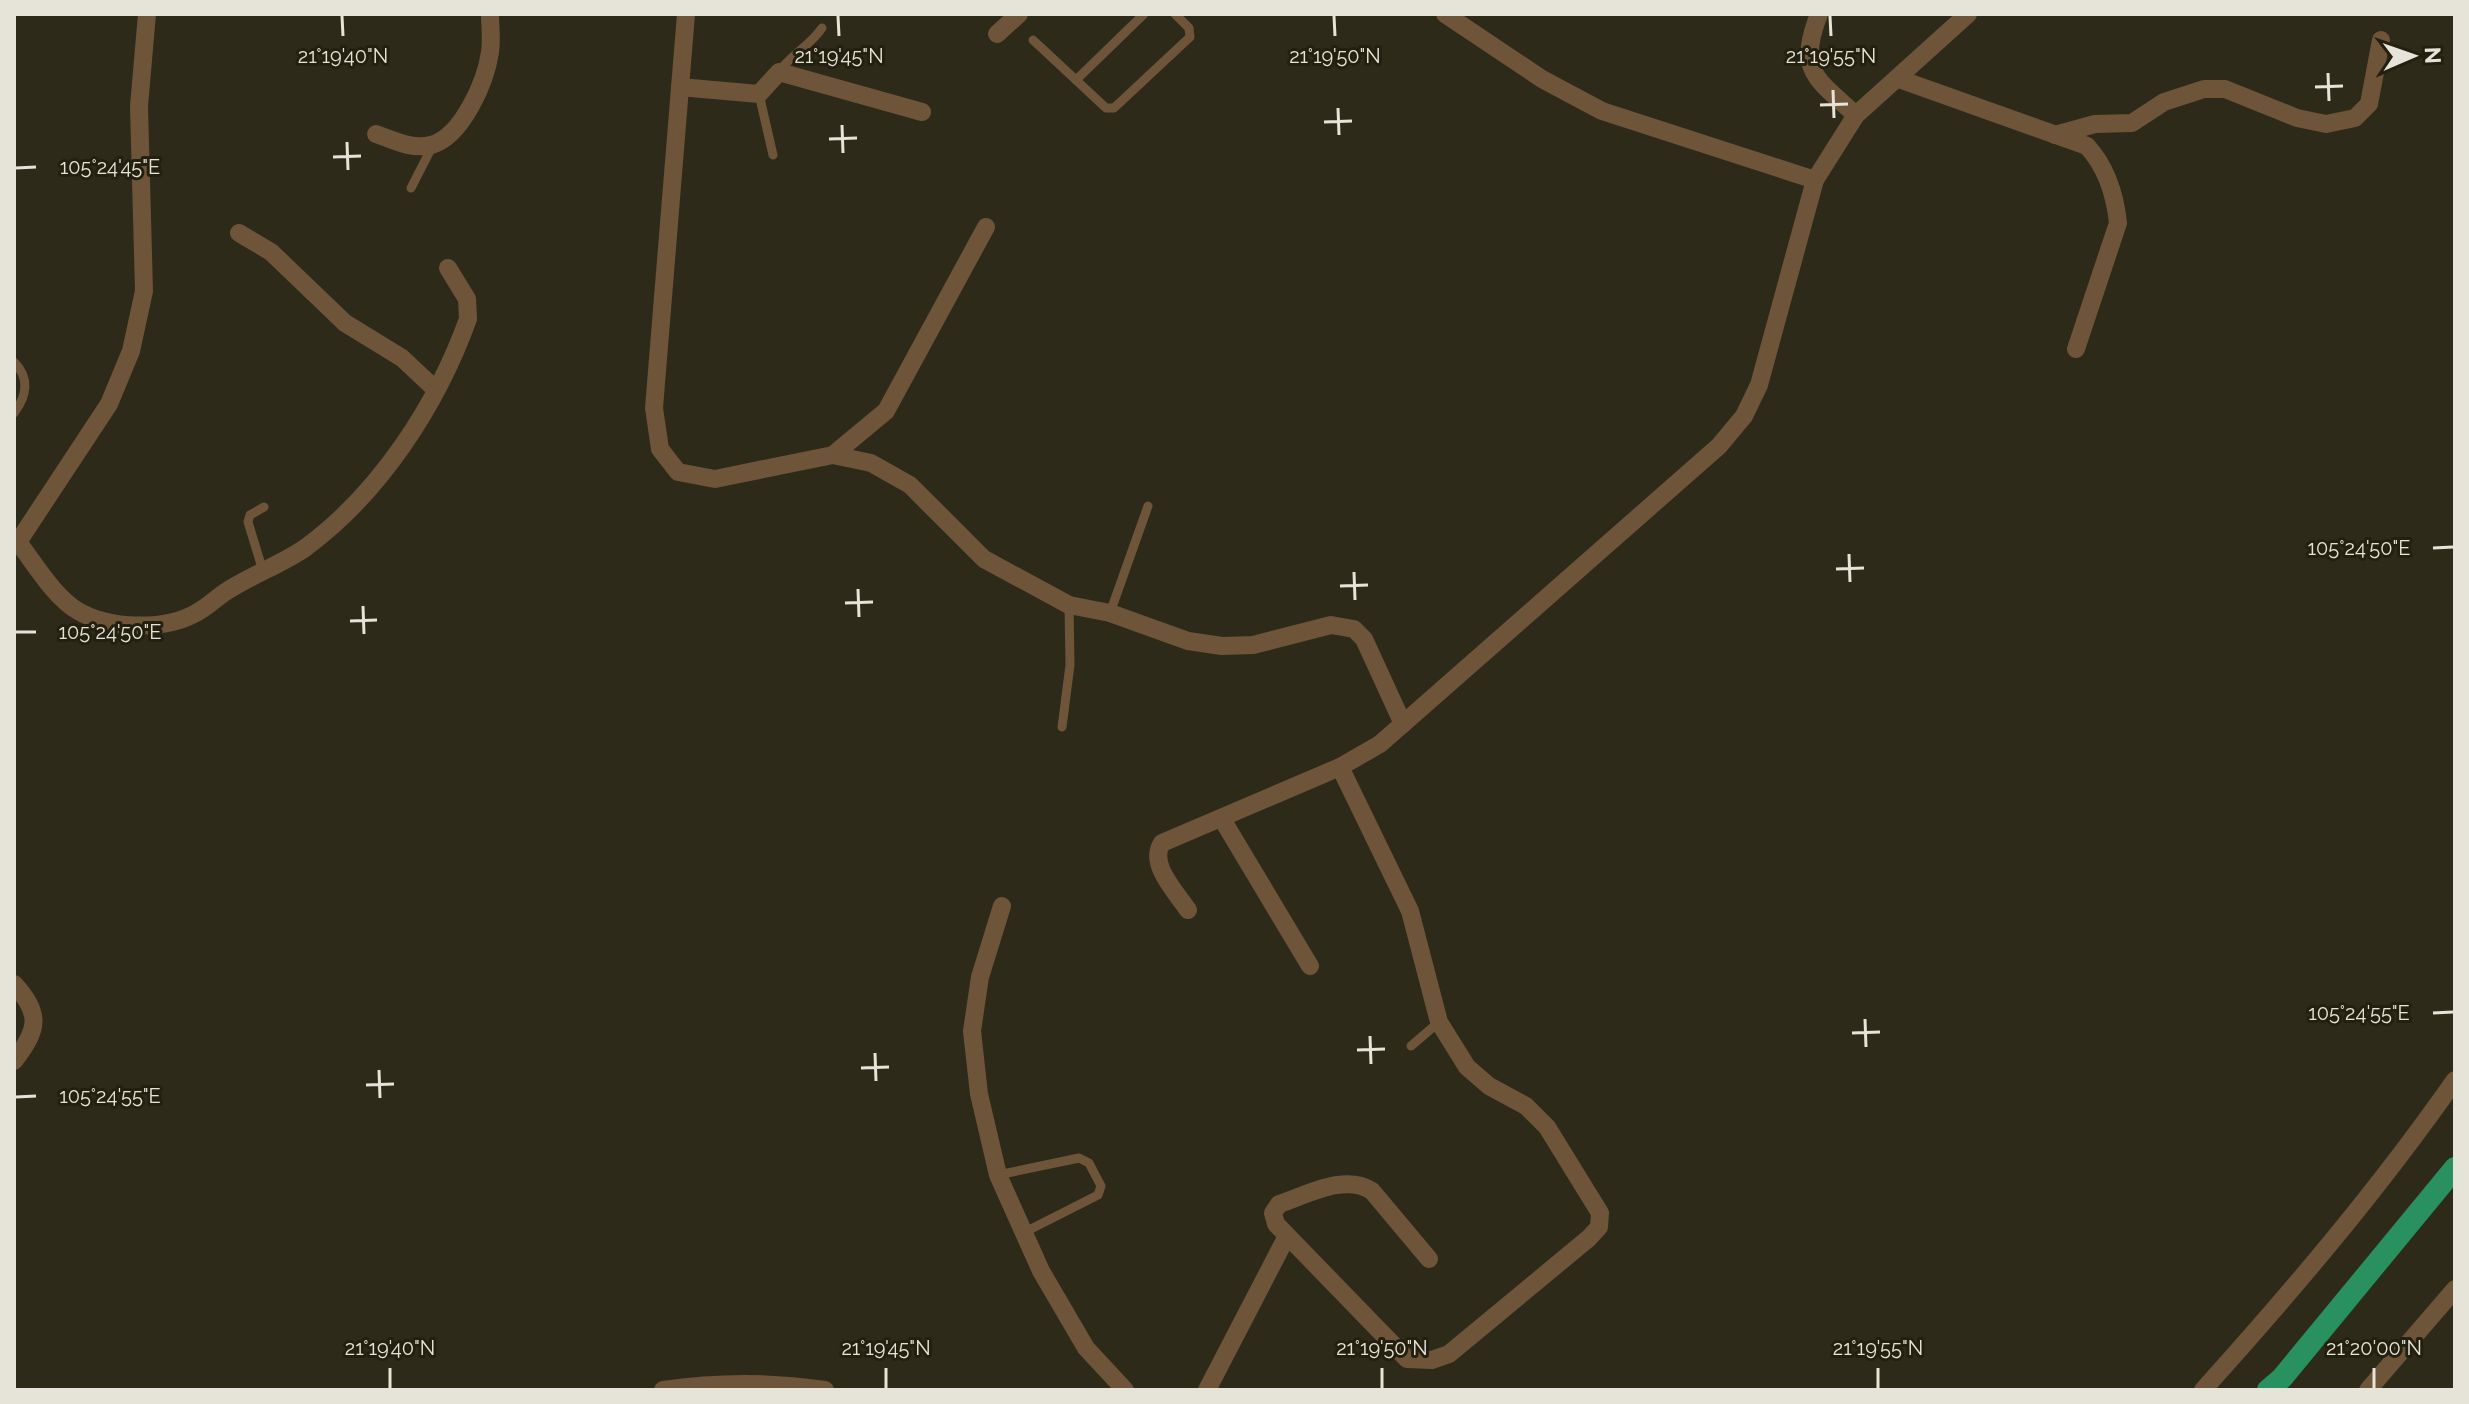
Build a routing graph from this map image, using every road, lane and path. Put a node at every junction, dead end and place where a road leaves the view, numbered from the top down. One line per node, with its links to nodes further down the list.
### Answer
1 (147, 14): 37 (street)
2 (490, 14): 23 (street)
3 (686, 14): 17 (street)
4 (1019, 14): 11 (street)
5 (1144, 14): 16 (lane)
6 (1175, 14): 16 (lane)
7 (1445, 14): 25 (street)
8 (1819, 14): 20 (street)
9 (1968, 14): 15 (street)
10 (822, 28): 14 (lane)
11 (997, 34)
12 (1033, 40): 16 (lane)
13 (2381, 40): 22 (street)
14 (779, 72): 18 (street); 19 (street)
15 (1899, 79): 20 (street); 22 (street)
16 (1076, 80)
17 (680, 87): 18 (street); 34 (street)
18 (759, 94): 24 (lane)
19 (922, 112)
20 (1856, 115): 25 (street)
21 (376, 134): 23 (street)
22 (2055, 135): 30 (street)
23 (433, 145): 26 (lane)
24 (773, 155)
25 (1815, 180): 41 (street)
26 (411, 188)
27 (986, 227): 34 (street)
28 (239, 233): 32 (street)
29 (448, 268): 32 (street)
30 (2076, 349)
31 (14, 362): 33 (lane)
32 (435, 389): 38 (street)
33 (14, 413)
34 (833, 455): 39 (street)
35 (1148, 506): 40 (lane)
36 (264, 507): 38 (lane)
37 (16, 540): 38 (street)
38 (263, 571)
39 (1069, 605): 40 (street); 42 (lane)
40 (1110, 613): 41 (street)
41 (1403, 724): 43 (street)
42 (1062, 727)
43 (1340, 767): 44 (street); 49 (street)
44 (1222, 819): 46 (street); 47 (street)
45 (1002, 906): 53 (street)
46 (1188, 910)
47 (1310, 966)
48 (14, 984): 51 (street)
49 (1439, 1022): 50 (lane); 55 (street)
50 (1411, 1046)
51 (14, 1061)
52 (2455, 1080): 62 (street)
53 (998, 1175): 54 (street); 54 (lane)
54 (1023, 1233): 60 (street)
55 (1287, 1236): 56 (street); 61 (street)
56 (1429, 1259)
57 (2455, 1289): 63 (street)
58 (663, 1390): 59 (street)
59 (825, 1390)
60 (1125, 1390)
61 (1207, 1390)
62 (2203, 1390)
63 (2368, 1390)

